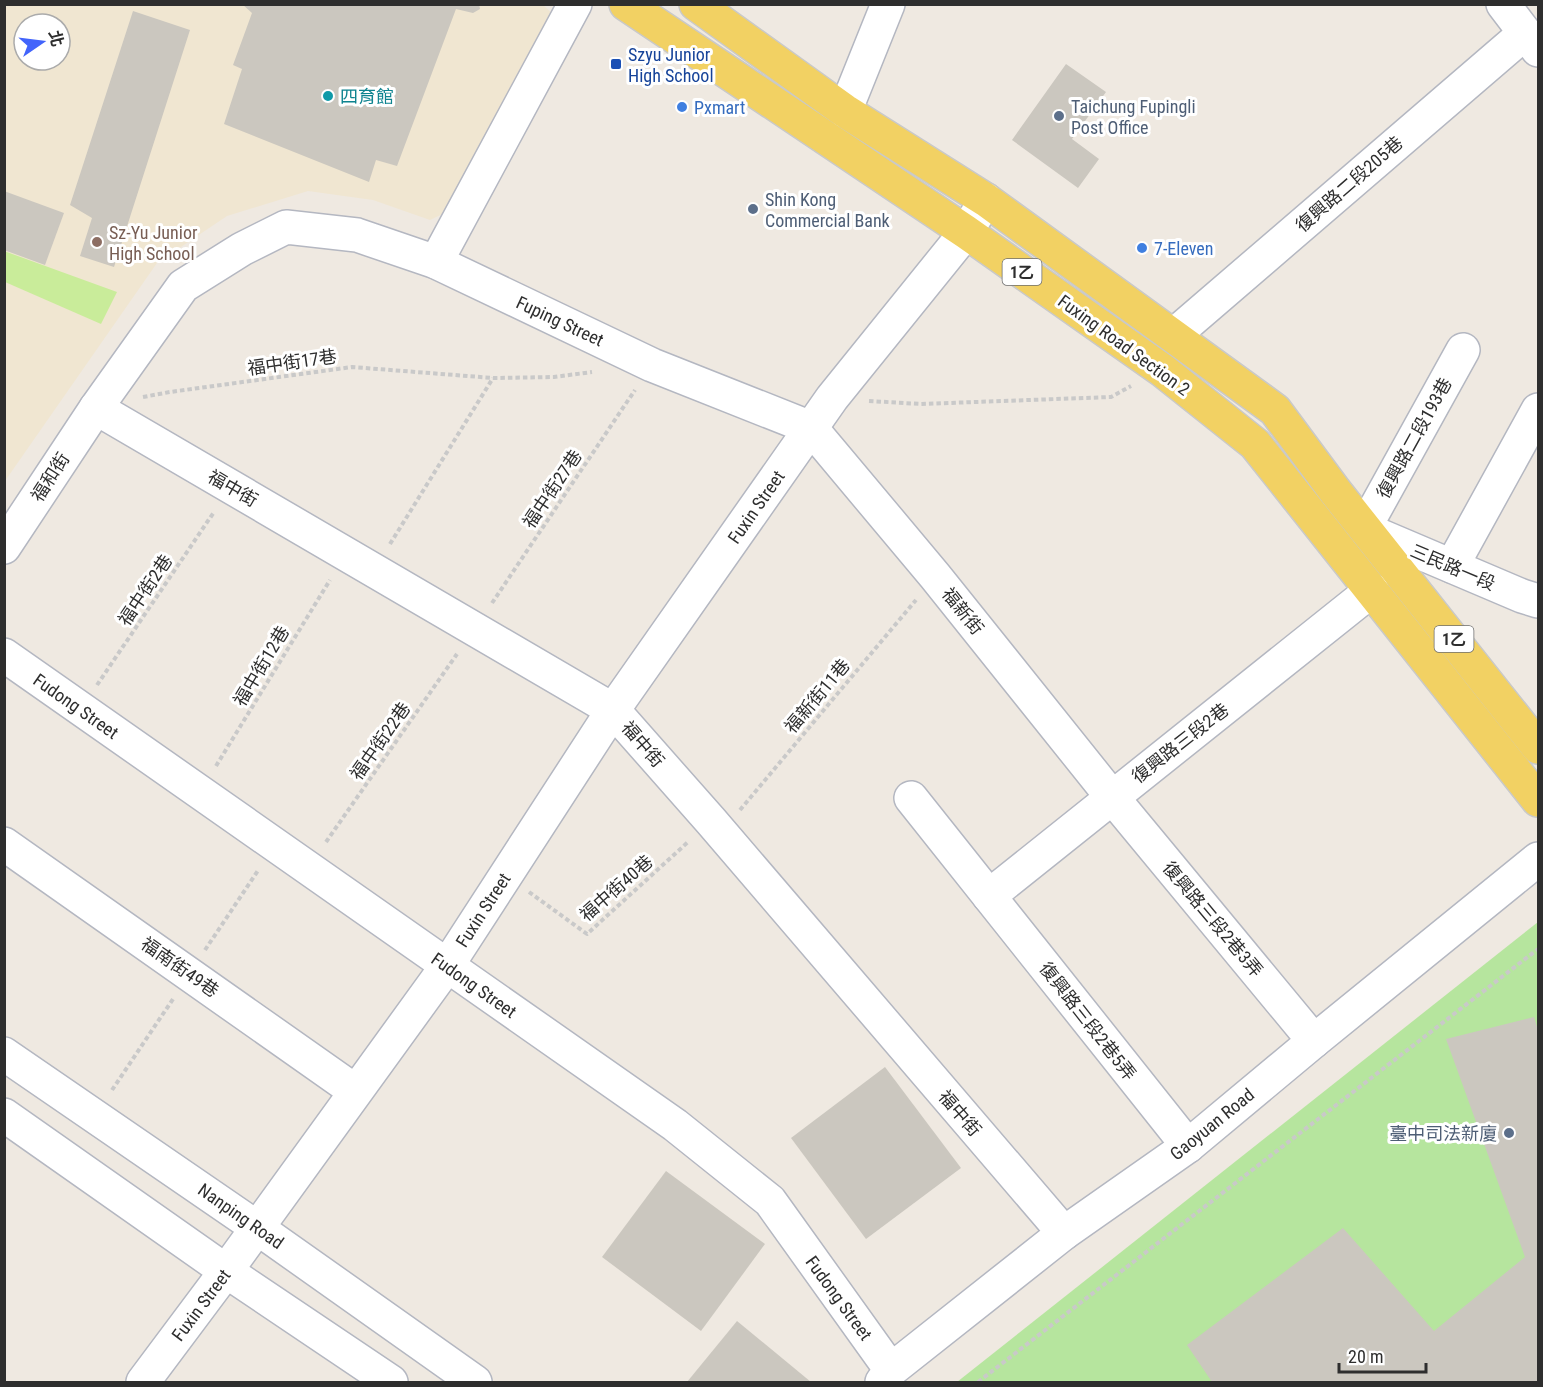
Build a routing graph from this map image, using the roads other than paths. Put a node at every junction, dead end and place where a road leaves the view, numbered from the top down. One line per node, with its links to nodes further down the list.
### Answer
1 (575, 4): 10 (street)
2 (626, 4): 9 (main road, Fuxing Road Section 2 / 1乙)
3 (696, 4): 7 (main road, Fuxing Road Section 2 / 1乙)
4 (888, 4): 7 (street)
5 (1503, 4): 6 (street)
6 (1532, 42): 11 (street, 復興路二段205巷)
7 (845, 111): 8 (main road, Fuxing Road Section 2 / 1乙)
8 (986, 200): 9 (street); 11 (main road, Fuxing Road Section 2 / 1乙)
9 (966, 232): 15 (street); 19 (main road, Fuxing Road Section 2 / 1乙)
10 (436, 262): 13 (street, Fuping Street); 15 (street, Fuping Street)
11 (1174, 335): 16 (main road, Fuxing Road Section 2 / 1乙)
12 (1463, 350): 16 (street, 復興路二段193巷)
13 (96, 408): 17 (street, 福和街); 22 (street, 福中街)
14 (1539, 410): 18 (street)
15 (811, 428): 22 (street, Fuxin Street); 24 (street, 福新街)
16 (1367, 529): 18 (street, 三民路一段); 23 (main road, 1乙)
17 (4, 547)
18 (1452, 566): 20 (street, 三民路一段)
19 (1372, 590): 24 (street, 復興路三段2巷); 26 (main road, 1乙)
20 (1539, 601)
21 (4, 655): 30 (street, Fudong Street)
22 (613, 710): 30 (street, Fuxin Street); 37 (street, 福中街)
23 (1539, 747)
24 (1112, 797): 29 (street, 復興路三段2巷); 31 (street, 復興路三段2巷3弄)
25 (911, 798): 29 (street, 復興路三段2巷5弄)
26 (1539, 800)
27 (4, 844): 33 (street, 福南街49巷)
28 (1539, 859): 31 (street, Gaoyuan Road)
29 (989, 896): 35 (street, 復興路三段2巷5弄)
30 (447, 966): 33 (street, Fuxin Street); 39 (street, Fudong Street)
31 (1314, 1041): 35 (street, Gaoyuan Road)
32 (4, 1054): 36 (street, Nanping Road)
33 (355, 1091): 36 (street, Fuxin Street)
34 (4, 1115): 38 (street)
35 (1188, 1146): 37 (street, Gaoyuan Road)
36 (256, 1227): 38 (street, Fuxin Street); 42 (street, Nanping Road)
37 (1064, 1233): 39 (street, Gaoyuan Road)
38 (226, 1271): 40 (street, Fuxin Street); 41 (street)
39 (886, 1376)
40 (143, 1383)
41 (391, 1383)
42 (475, 1383)

